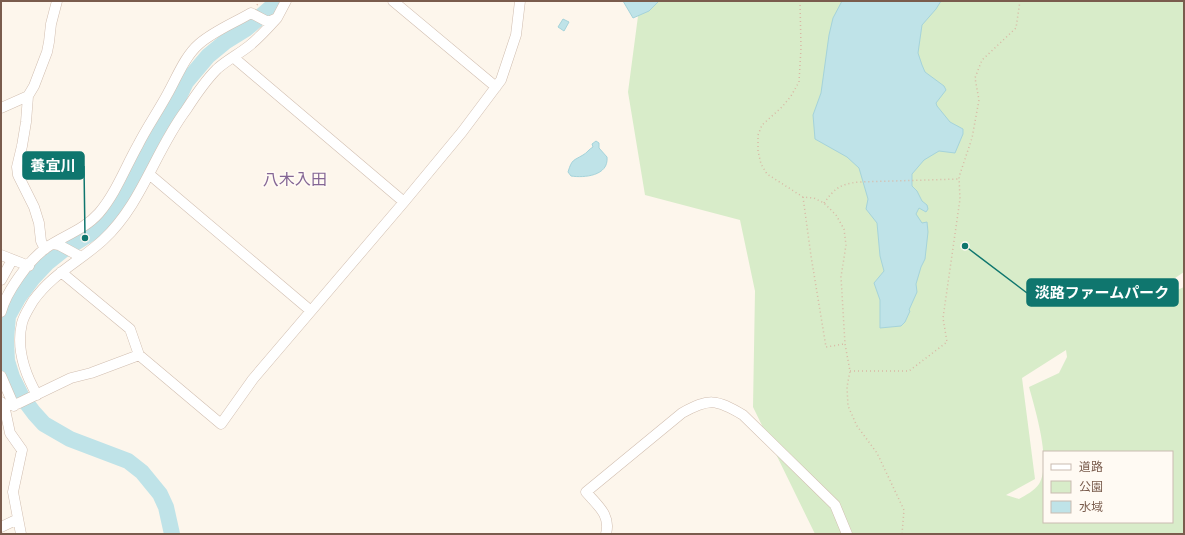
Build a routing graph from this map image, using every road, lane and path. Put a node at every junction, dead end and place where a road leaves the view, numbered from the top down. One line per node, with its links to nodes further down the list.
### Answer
1 (57, 1): 10 (street)
2 (286, 1): 7 (street)
3 (393, 1): 9 (street)
4 (520, 1): 9 (street)
5 (800, 1): 14 (path)
6 (1020, 1): 13 (path)
7 (272, 20): 8 (street); 17 (street)
8 (233, 56): 12 (street); 15 (street)
9 (496, 87): 15 (street)
10 (28, 96): 11 (street); 17 (street)
11 (1, 108)
12 (149, 174): 19 (street); 24 (street)
13 (960, 179): 16 (path); 28 (path)
14 (803, 197): 16 (path); 26 (path)
15 (404, 202): 24 (street)
16 (824, 203): 26 (path)
17 (53, 246): 19 (street); 21 (street)
18 (1, 255): 20 (street)
19 (81, 257): 22 (street)
20 (12, 260): 21 (street); 23 (street)
21 (29, 266): 25 (street)
22 (61, 272): 27 (street); 30 (street)
23 (1, 280)
24 (311, 311): 27 (street)
25 (1, 312)
26 (845, 344): 28 (path)
27 (139, 355): 30 (street)
28 (850, 371): 37 (path)
29 (1, 376): 31 (street)
30 (37, 396): 31 (street)
31 (9, 404): 32 (street)
32 (18, 519): 33 (street); 34 (street)
33 (1, 527)
34 (21, 534)
35 (606, 534): 36 (street)
36 (847, 534)
37 (902, 534)

